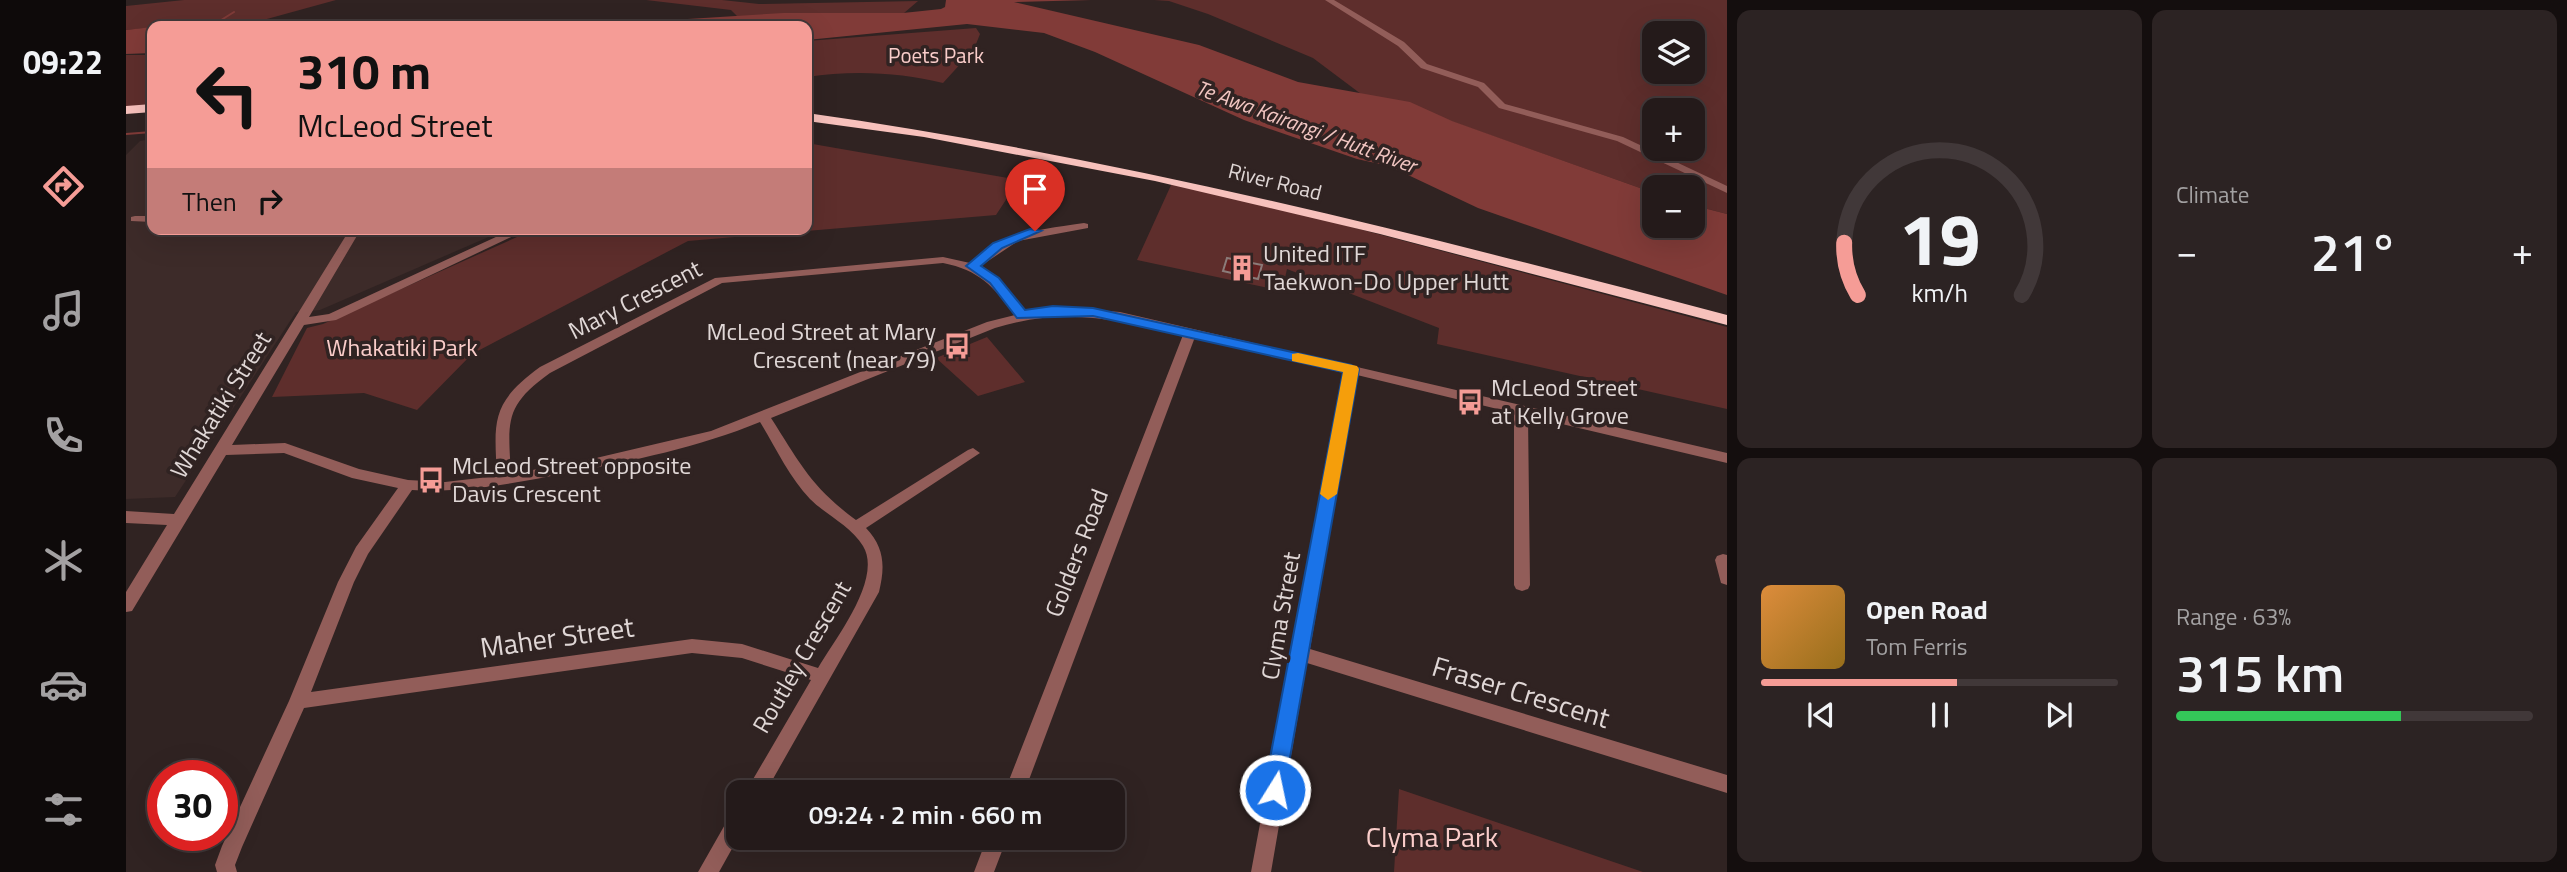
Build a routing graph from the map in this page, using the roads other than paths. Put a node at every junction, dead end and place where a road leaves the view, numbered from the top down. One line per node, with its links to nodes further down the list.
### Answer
1 (1329, 0): 5 (street)
2 (147, 110): 3 (highway)
3 (126, 112)
4 (812, 118): 13 (highway, River Road)
5 (1727, 190)
6 (135, 219): 7 (street)
7 (147, 219)
8 (1084, 226): 11 (street)
9 (352, 235): 14 (street, Whakatiki Street)
10 (510, 235): 14 (street)
11 (973, 266): 12 (street); 22 (street, Mary Crescent)
12 (1021, 315): 15 (street); 18 (street)
13 (1727, 320)
14 (299, 322): 19 (street, Whakatiki Street)
15 (1190, 333): 16 (street); 35 (street, Golders Road)
16 (1351, 369): 17 (street); 31 (street, Clyma Street)
17 (1521, 409): 21 (street); 29 (street)
18 (764, 416): 22 (street); 26 (street, Routley Crescent)
19 (223, 450): 23 (street); 25 (street, Whakatiki Street)
20 (973, 453): 26 (street)
21 (1727, 458)
22 (504, 480): 23 (street)
23 (408, 485): 33 (street)
24 (126, 517): 25 (street)
25 (176, 520): 30 (street, Whakatiki Street)
26 (856, 527): 32 (street, Routley Crescent)
27 (1723, 560): 28 (street)
28 (1727, 579)
29 (1522, 585)
30 (126, 606)
31 (1299, 653): 36 (street, Fraser Crescent); 42 (street, Clyma Street)
32 (821, 676): 33 (street, Maher Street); 34 (street, Routley Crescent)
33 (298, 701): 39 (street)
34 (761, 780)
35 (1019, 780)
36 (1727, 784)
37 (726, 841): 40 (street)
38 (992, 850): 41 (street)
39 (227, 872)
40 (708, 872)
41 (984, 872)
42 (1261, 872)

